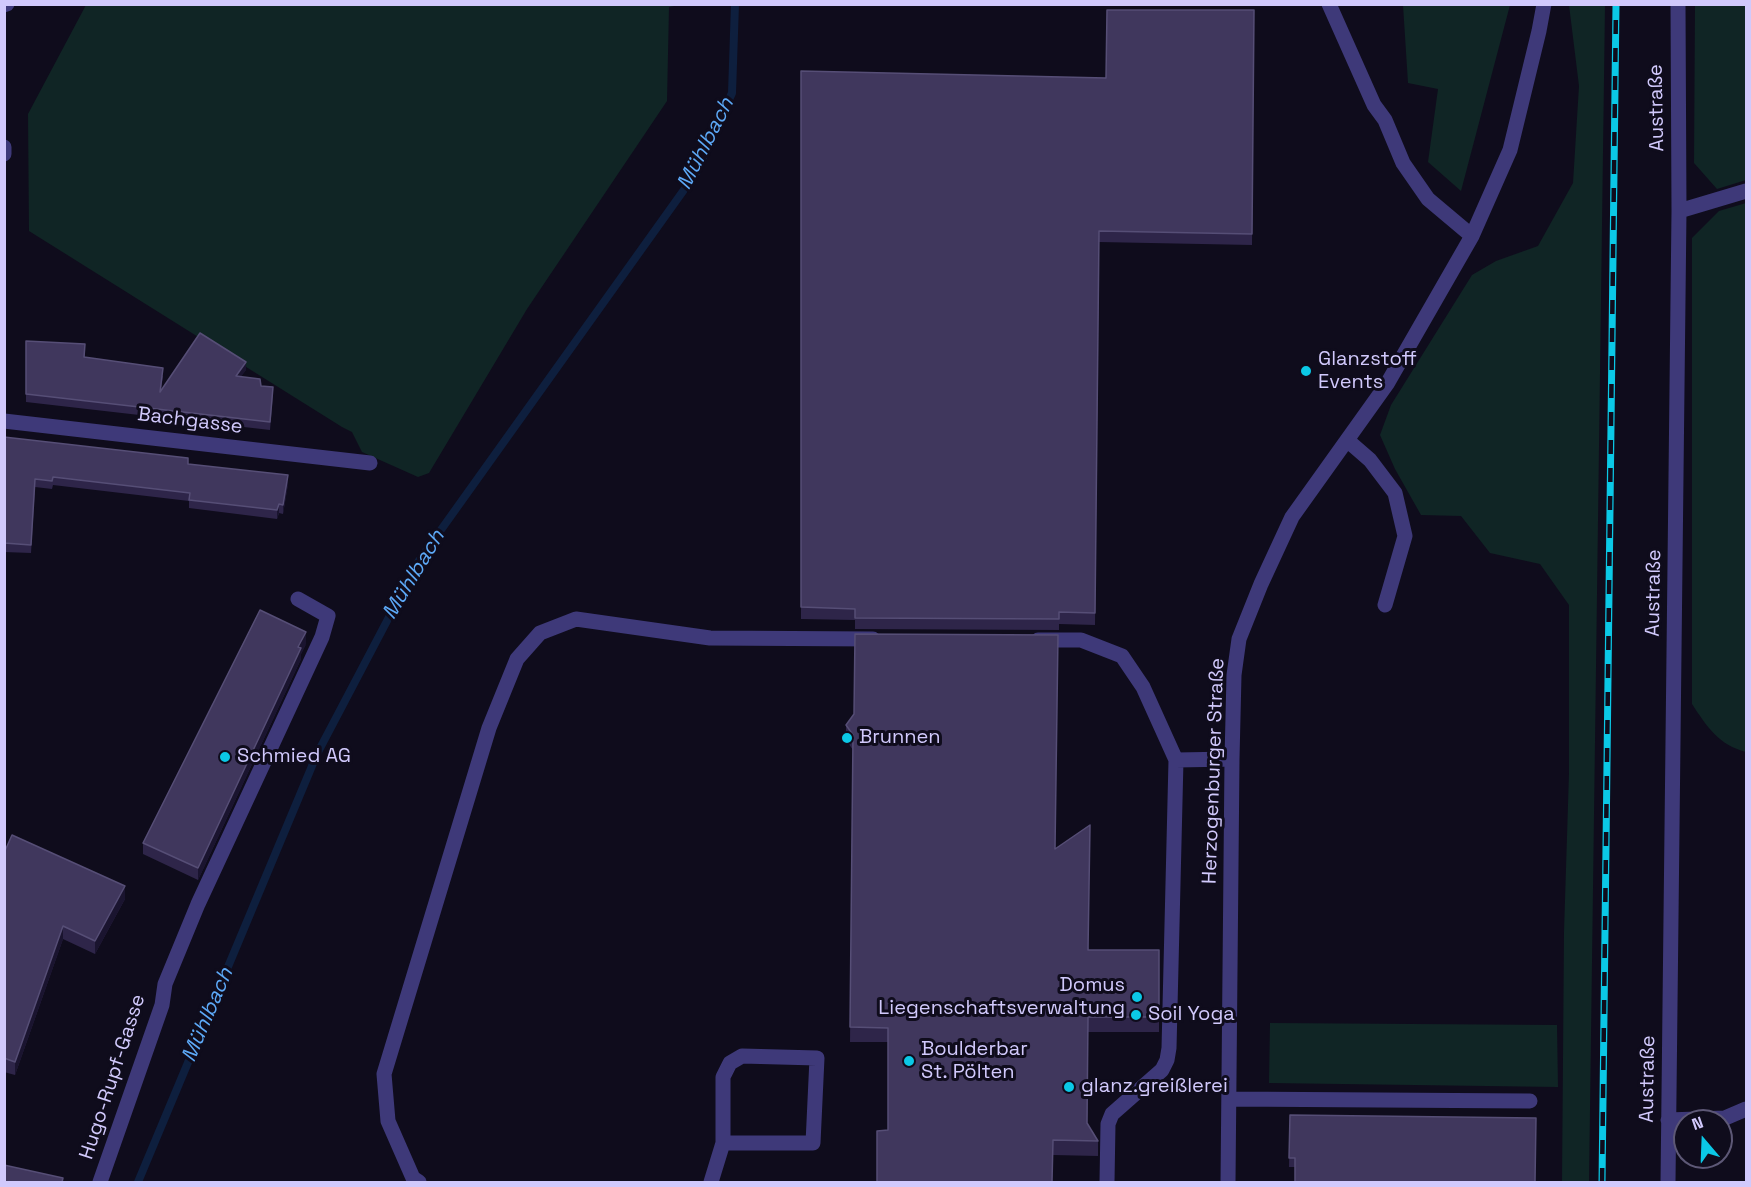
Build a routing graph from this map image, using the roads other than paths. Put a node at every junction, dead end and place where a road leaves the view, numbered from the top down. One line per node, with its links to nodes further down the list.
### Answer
1 (1329, 4): 8 (street)
2 (1544, 4): 8 (street, Herzogenburger Straße)
3 (1678, 4): 7 (street, Austraße)
4 (4, 147): 5 (street)
5 (4, 153)
6 (1746, 191): 7 (street)
7 (1679, 211): 21 (street, Austraße)
8 (1472, 236): 10 (street, Herzogenburger Straße)
9 (4, 421): 11 (street, Bachgasse)
10 (1347, 440): 13 (street); 16 (street, Herzogenburger Straße)
11 (370, 463)
12 (298, 599): 23 (street, Hugo-Rupf-Gasse)
13 (1385, 605)
14 (889, 639): 24 (street)
15 (1021, 640): 17 (street)
16 (1232, 759): 17 (street); 18 (street, Herzogenburger Straße)
17 (1176, 760): 26 (street)
18 (1229, 1099): 19 (street); 27 (street, Herzogenburger Straße)
19 (1530, 1101)
20 (1746, 1109): 21 (street)
21 (1668, 1120): 28 (street, Austraße)
22 (723, 1143): 22 (street); 25 (street)
23 (100, 1182)
24 (419, 1182)
25 (711, 1182)
26 (1107, 1182)
27 (1228, 1182)
28 (1668, 1182)

